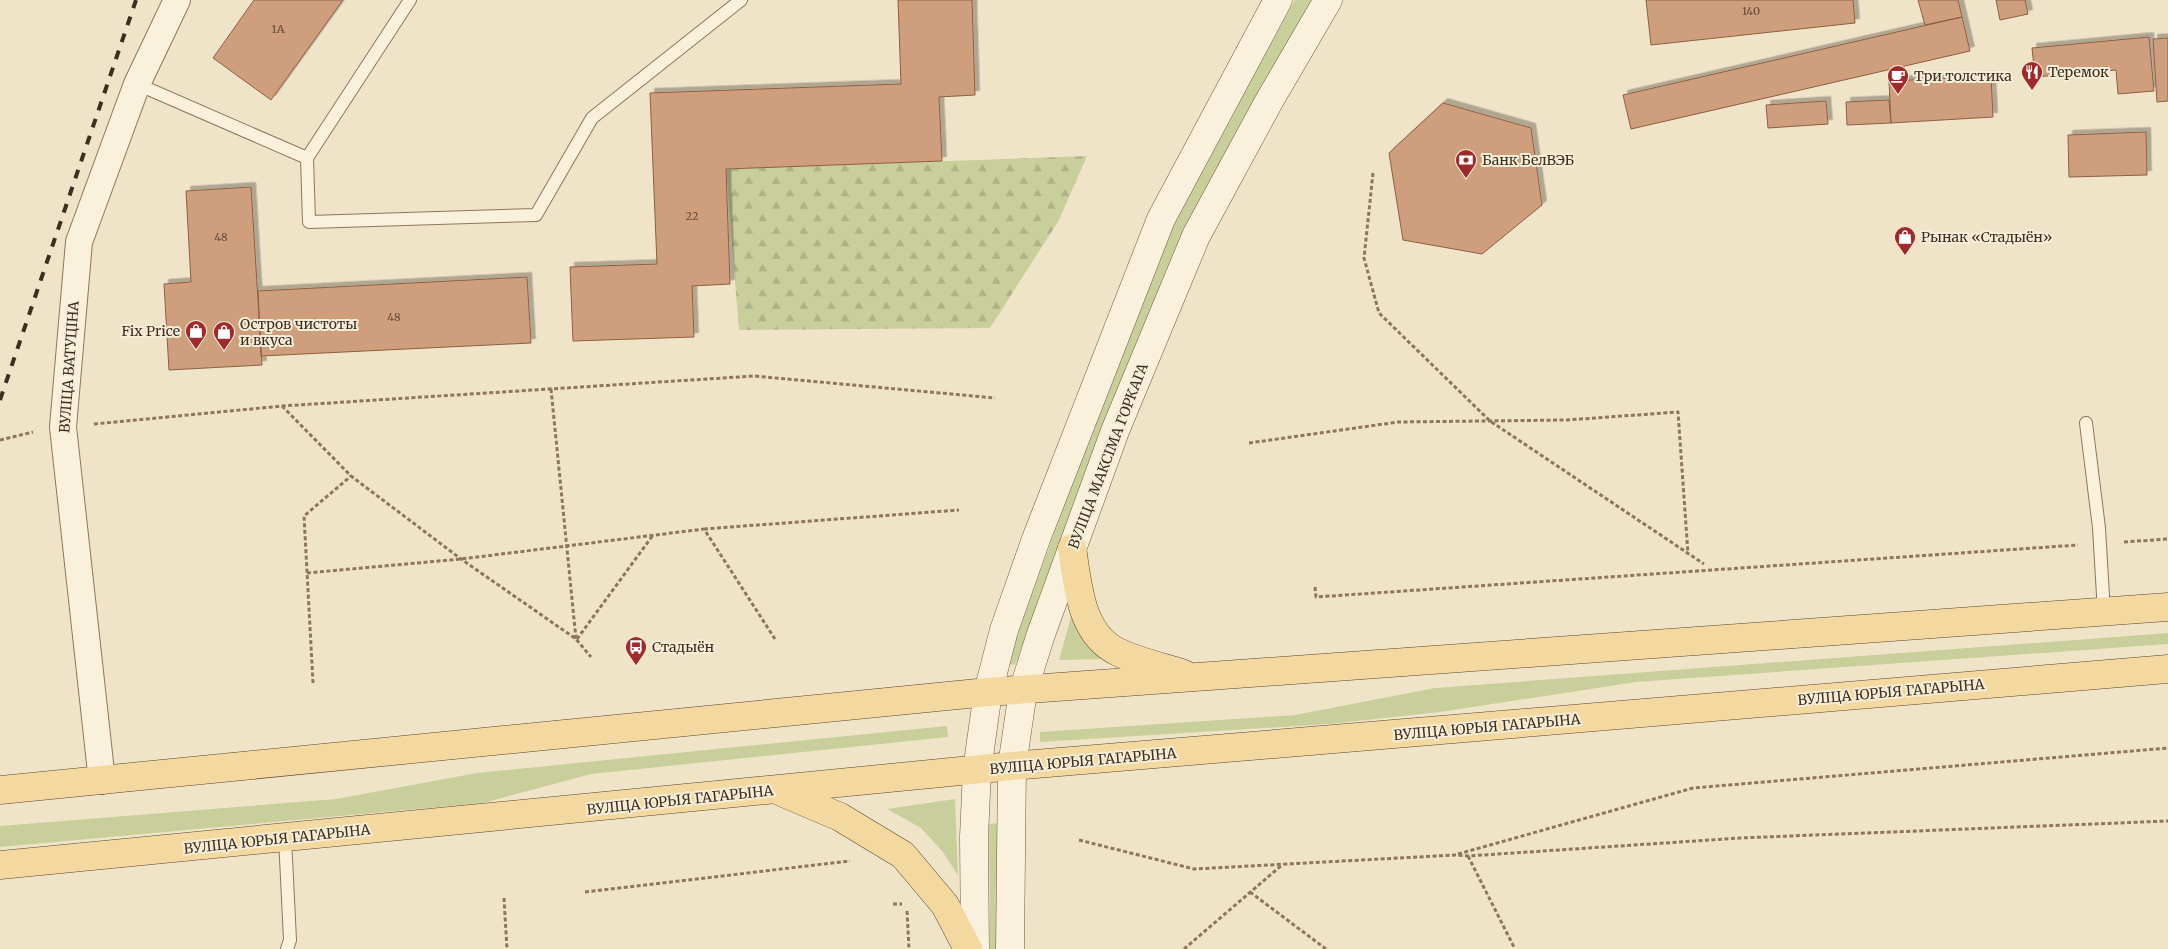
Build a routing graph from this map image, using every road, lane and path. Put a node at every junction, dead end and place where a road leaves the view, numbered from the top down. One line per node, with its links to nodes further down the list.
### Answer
1 (177, 0): 6 (street, ВУЛІЦА ВАТУЦІНА)
2 (410, 0): 7 (lane)
3 (741, 0): 7 (lane)
4 (1278, 0): 38 (street)
5 (1328, 0): 23 (street, ВУЛІЦА МАКСІМА ГОРКАГА)
6 (137, 84): 7 (lane); 14 (street, ВУЛІЦА ВАТУЦІНА)
7 (307, 158)
8 (1373, 173): 12 (path)
9 (551, 389): 10 (path); 11 (path); 22 (path)
10 (995, 398)
11 (282, 406): 14 (path); 16 (path)
12 (1490, 421): 15 (path); 24 (path); 24 (path)
13 (2086, 423): 21 (lane)
14 (63, 427): 42 (street, ВУЛІЦА ВАТУЦІНА)
15 (1249, 443)
16 (351, 476): 25 (path); 27 (path)
17 (959, 510): 18 (path)
18 (704, 530): 19 (path); 31 (path)
19 (653, 536): 22 (path); 32 (path)
20 (2168, 539): 21 (path)
21 (2099, 543): 28 (path); 30 (lane)
22 (568, 546): 25 (path); 32 (path)
23 (1072, 548): 35 (main road); 37 (street, ВУЛІЦА МАКСІМА ГОРКАГА)
24 (1688, 554): 26 (path)
25 (461, 559): 27 (path); 32 (path)
26 (1704, 564)
27 (307, 573): 36 (path)
28 (1315, 587)
29 (2168, 607): 30 (main road)
30 (2104, 612): 35 (main road)
31 (775, 638)
32 (576, 639): 33 (path)
33 (591, 657)
34 (2168, 669): 40 (main road, ВУЛІЦА ЮРЫЯ ГАГАРЫНА)
35 (1195, 677): 37 (main road)
36 (313, 683)
37 (1023, 691): 38 (main road); 40 (street, ВУЛІЦА МАКСІМА ГОРКАГА)
38 (988, 692): 41 (street); 42 (main road)
39 (2168, 748): 48 (path)
40 (1012, 766): 41 (main road, ВУЛІЦА ЮРЫЯ ГАГАРЫНА); 62 (street, ВУЛІЦА МАКСІМА ГОРКАГА)
41 (977, 770): 44 (main road, ВУЛІЦА ЮРЫЯ ГАГАРЫНА); 61 (street)
42 (102, 781): 43 (main road)
43 (0, 790)
44 (778, 790): 46 (main road, ВУЛІЦА ЮРЫЯ ГАГАРЫНА); 60 (main road)
45 (2168, 822): 49 (path)
46 (285, 838): 52 (main road, ВУЛІЦА ЮРЫЯ ГАГАРЫНА); 57 (lane)
47 (1079, 840): 51 (path)
48 (1455, 855): 49 (path); 51 (path)
49 (1468, 856): 65 (path)
50 (856, 860): 53 (path)
51 (1283, 864): 54 (path)
52 (0, 865)
53 (585, 892)
54 (1250, 892): 63 (path); 64 (path)
55 (504, 898): 58 (path)
56 (893, 904): 59 (path)
57 (287, 949)
58 (507, 949)
59 (908, 949)
60 (968, 949)
61 (975, 949)
62 (1010, 949)
63 (1184, 949)
64 (1326, 949)
65 (1515, 949)

